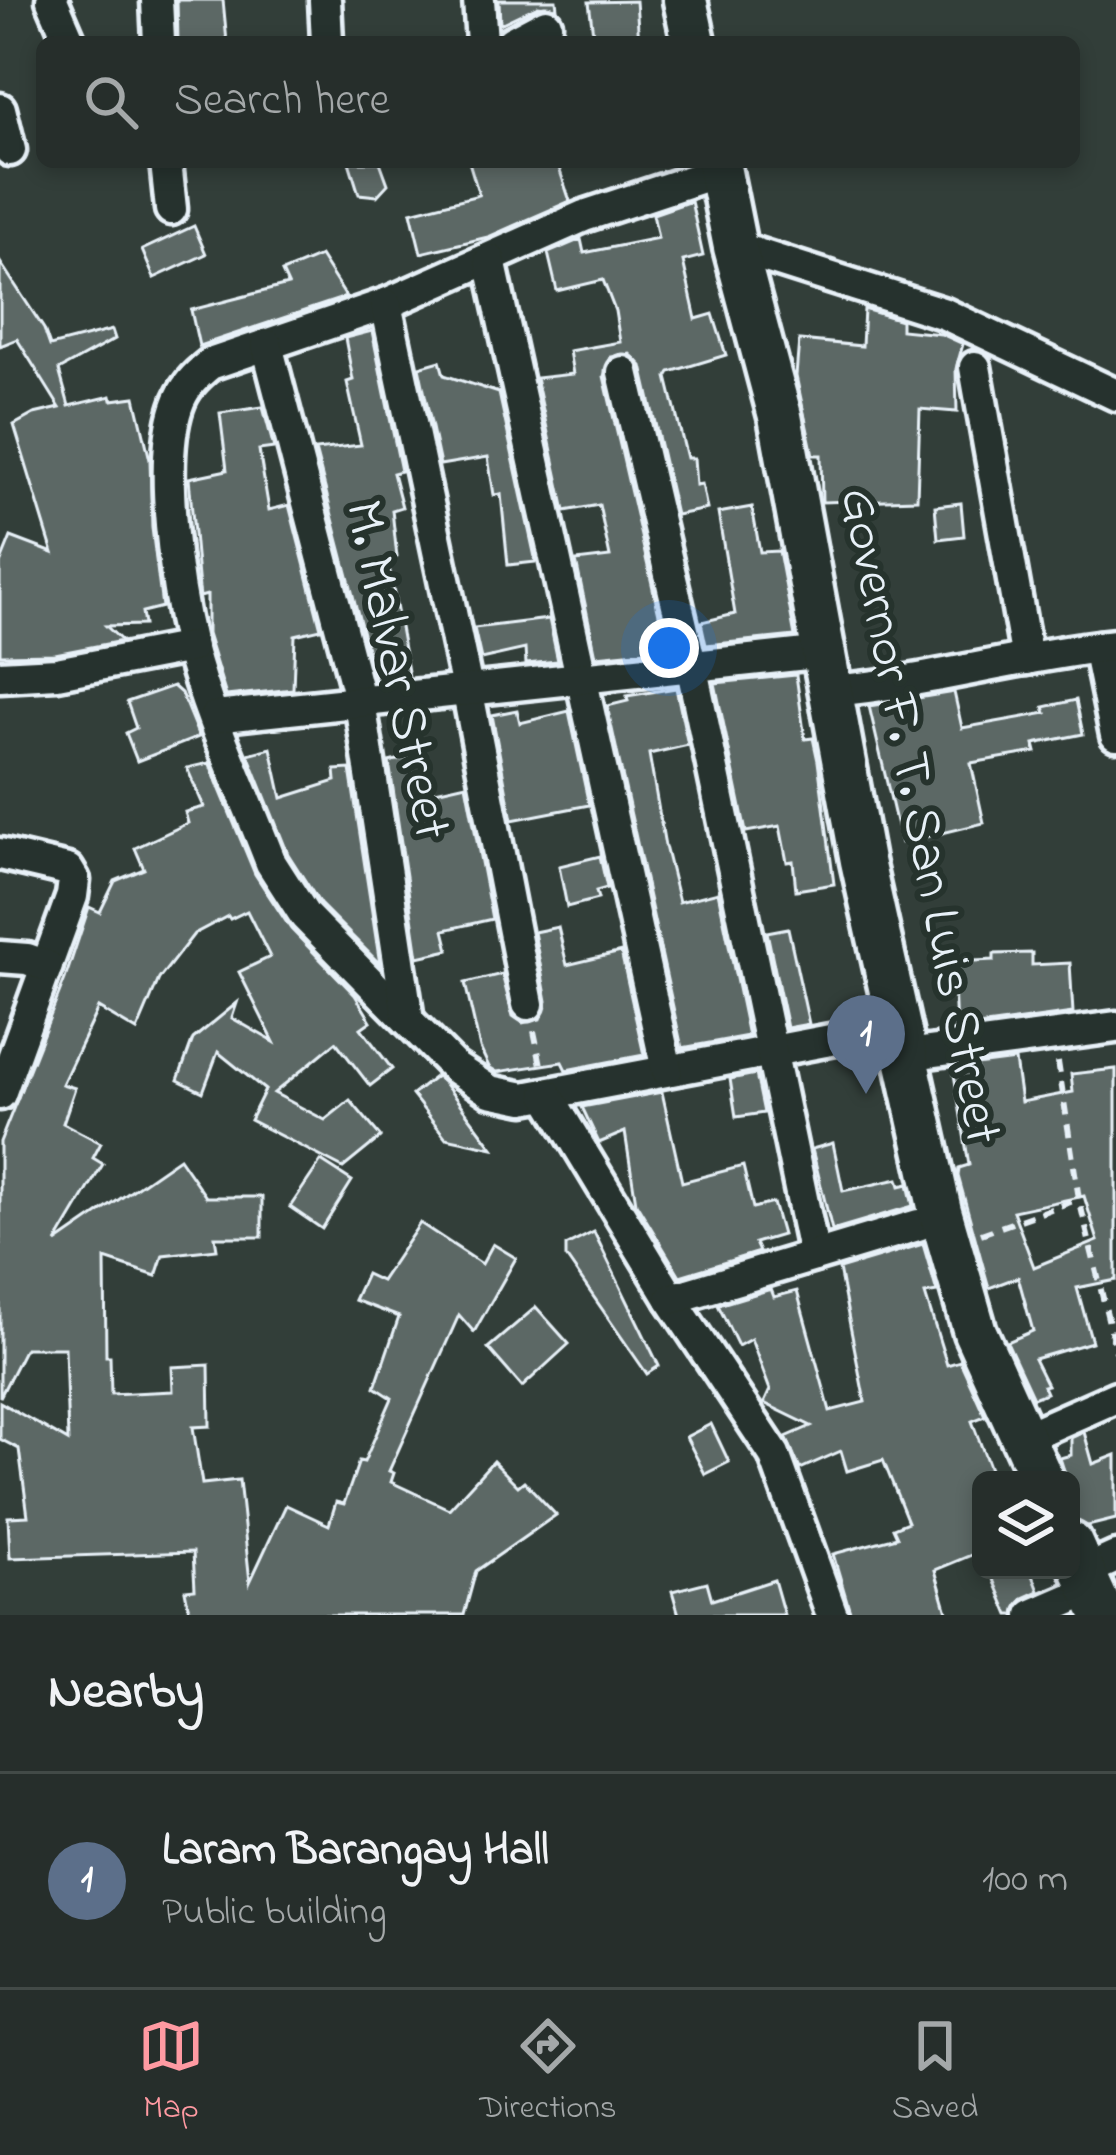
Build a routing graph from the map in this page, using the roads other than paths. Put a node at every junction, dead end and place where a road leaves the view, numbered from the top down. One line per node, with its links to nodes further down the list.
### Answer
1 (52, 0): 7 (street)
2 (157, 0): 8 (street)
3 (325, 0): 9 (street)
4 (479, 0): 10 (street)
5 (685, 0): 12 (street)
6 (546, 24): 11 (street)
7 (67, 36)
8 (159, 36)
9 (327, 36)
10 (482, 36)
11 (523, 36)
12 (693, 36)
13 (0, 109): 14 (street)
14 (10, 151)
15 (167, 168): 18 (street)
16 (716, 168): 20 (street)
17 (719, 168): 19 (street, Governor F. T. San Luis Street)
18 (171, 209)
19 (735, 247): 25 (street); 30 (street, Governor F. T. San Luis Street)
20 (490, 260): 21 (street); 32 (street)
21 (386, 304): 22 (street); 33 (street)
22 (267, 345): 27 (street); 34 (street, M. Malvar Street)
23 (974, 367): 28 (street)
24 (622, 372): 29 (street)
25 (1116, 395)
26 (1107, 646): 28 (street); 36 (street)
27 (190, 647): 31 (street); 35 (street)
28 (1028, 659): 30 (street)
29 (692, 669): 30 (street); 32 (street); 44 (street)
30 (828, 671): 43 (street, Governor F. T. San Luis Street)
31 (0, 676)
32 (582, 680): 33 (street); 45 (street)
33 (468, 693): 34 (street); 40 (street)
34 (360, 702): 35 (street); 41 (street, M. Malvar Street)
35 (215, 717): 41 (street)
36 (1116, 735)
37 (0, 854): 39 (street)
38 (0, 958): 39 (street)
39 (47, 966): 46 (street)
40 (528, 1004)
41 (407, 1020): 47 (street)
42 (1116, 1027): 43 (street)
43 (903, 1041): 44 (street); 48 (street, Governor F. T. San Luis Street)
44 (769, 1052): 45 (street); 49 (street)
45 (667, 1070): 47 (street)
46 (2, 1082)
47 (546, 1089): 50 (street)
48 (933, 1235): 49 (street); 52 (street, Governor F. T. San Luis Street)
49 (814, 1256): 50 (street)
50 (671, 1299): 55 (street)
51 (1116, 1397): 52 (street)
52 (1023, 1438): 53 (street, Governor F. T. San Luis Street)
53 (1038, 1471)
54 (1089, 1577): 56 (street)
55 (832, 1615)
56 (1033, 1615)

